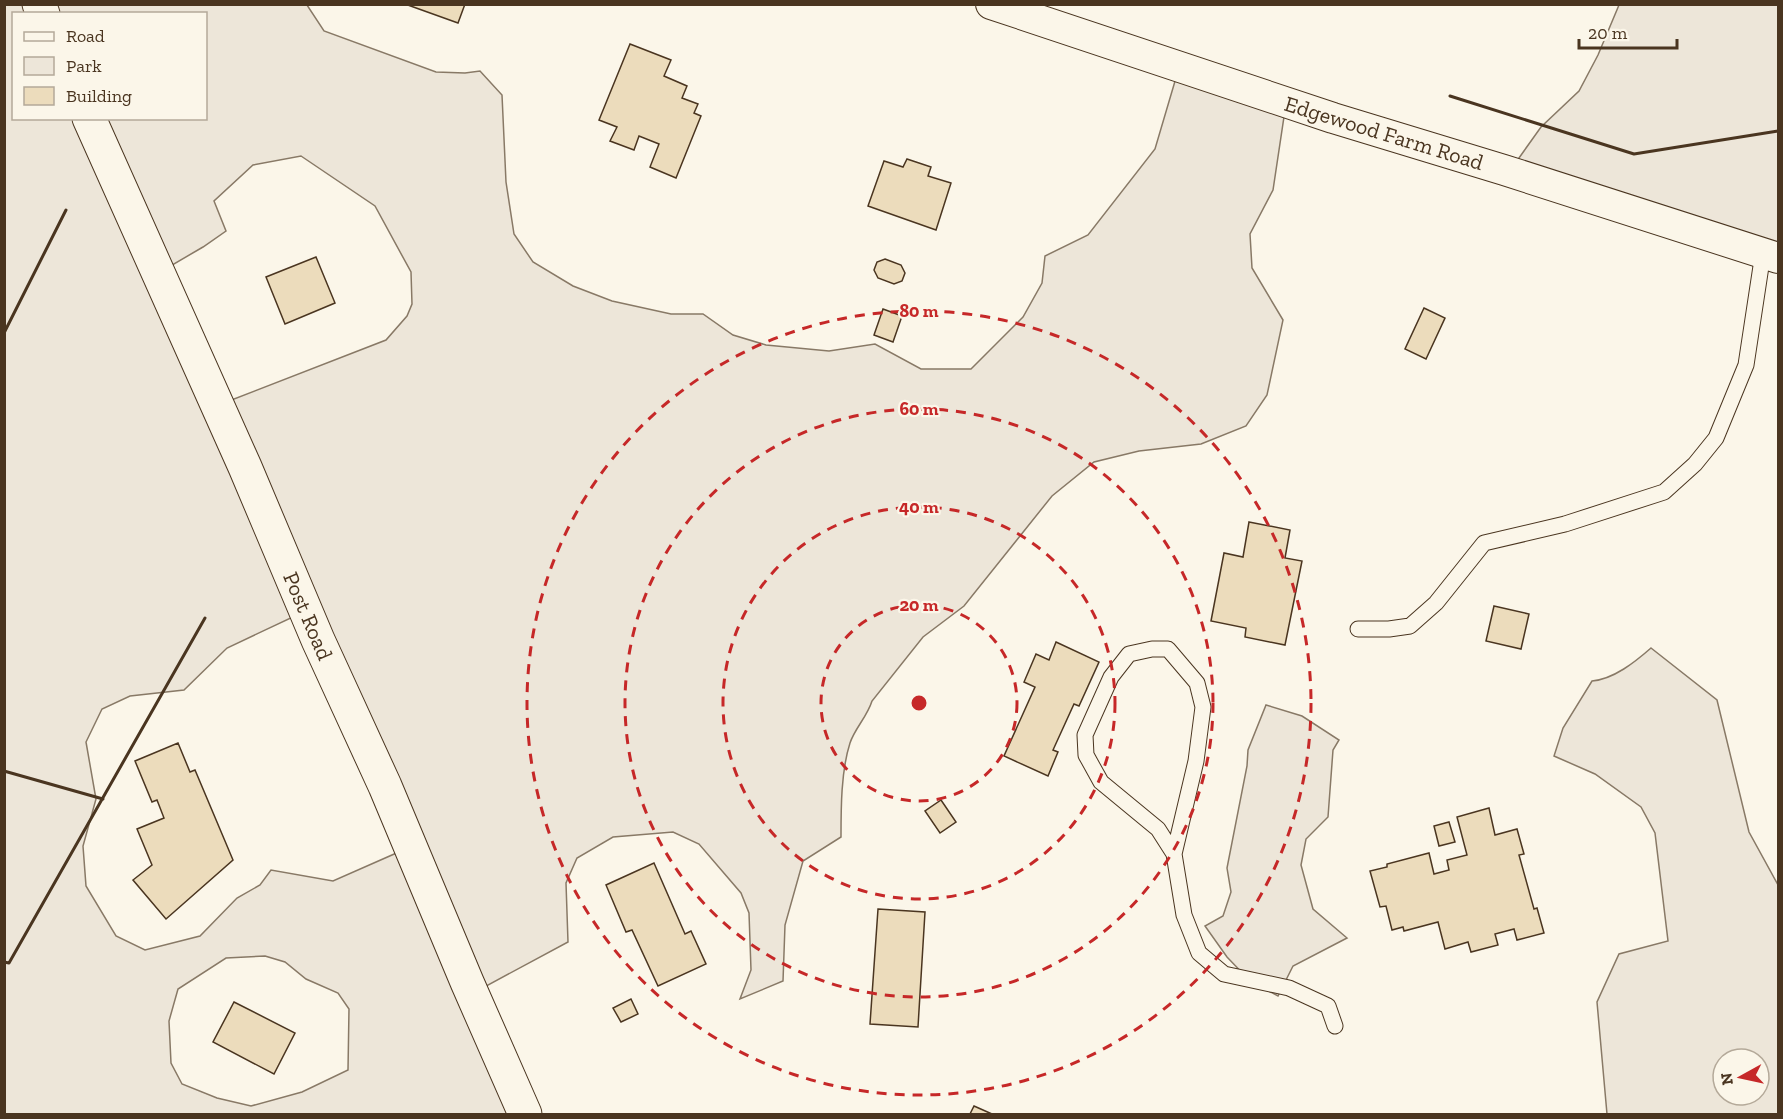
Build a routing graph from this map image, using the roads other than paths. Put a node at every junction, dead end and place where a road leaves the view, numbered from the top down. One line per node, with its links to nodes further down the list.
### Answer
1 (991, 4): 3 (street, Edgewood Farm Road)
2 (90, 120): 7 (main road, Post Road)
3 (1771, 256): 4 (lane)
4 (1358, 629)
5 (1174, 854): 5 (lane); 6 (lane)
6 (1335, 1026)
7 (525, 1114)

